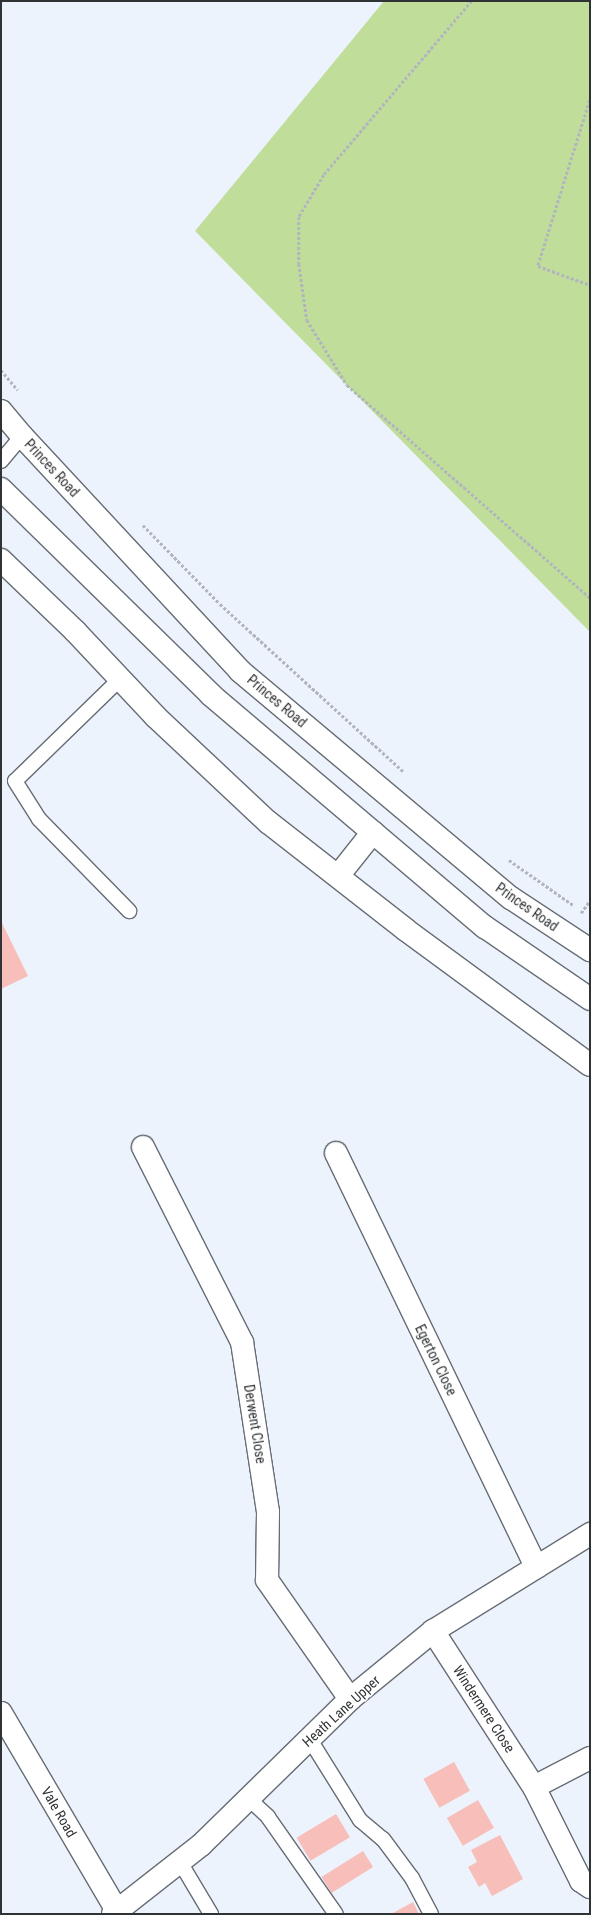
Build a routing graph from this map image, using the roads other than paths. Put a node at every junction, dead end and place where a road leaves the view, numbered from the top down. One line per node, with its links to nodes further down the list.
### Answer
1 (1, 411): 2 (street, Princes Road)
2 (22, 436): 3 (lane); 10 (street, Princes Road)
3 (1, 461)
4 (4, 497): 7 (street)
5 (1, 560): 6 (street)
6 (120, 679): 8 (street); 9 (lane)
7 (373, 832): 8 (street); 11 (street)
8 (338, 876): 12 (street)
9 (129, 912)
10 (590, 950)
11 (590, 999)
12 (590, 1065)
13 (143, 1147): 18 (street, Derwent Close)
14 (336, 1153): 16 (street, Egerton Close)
15 (590, 1534): 16 (street, Heath Lane Upper)
16 (536, 1567): 17 (street, Heath Lane Upper)
17 (433, 1631): 18 (street, Heath Lane Upper); 22 (street, Windermere Close)
18 (350, 1699): 20 (street, Heath Lane Upper)
19 (1, 1713): 26 (street, Vale Road)
20 (309, 1738): 23 (street, Heath Lane Upper); 29 (lane)
21 (590, 1758): 22 (street)
22 (534, 1787): 25 (street, Windermere Close)
23 (249, 1799): 24 (street, Heath Lane Upper); 28 (lane)
24 (180, 1862): 26 (street, Heath Lane Upper); 27 (lane)
25 (590, 1887)
26 (115, 1913)
27 (211, 1914)
28 (336, 1914)
29 (431, 1914)

